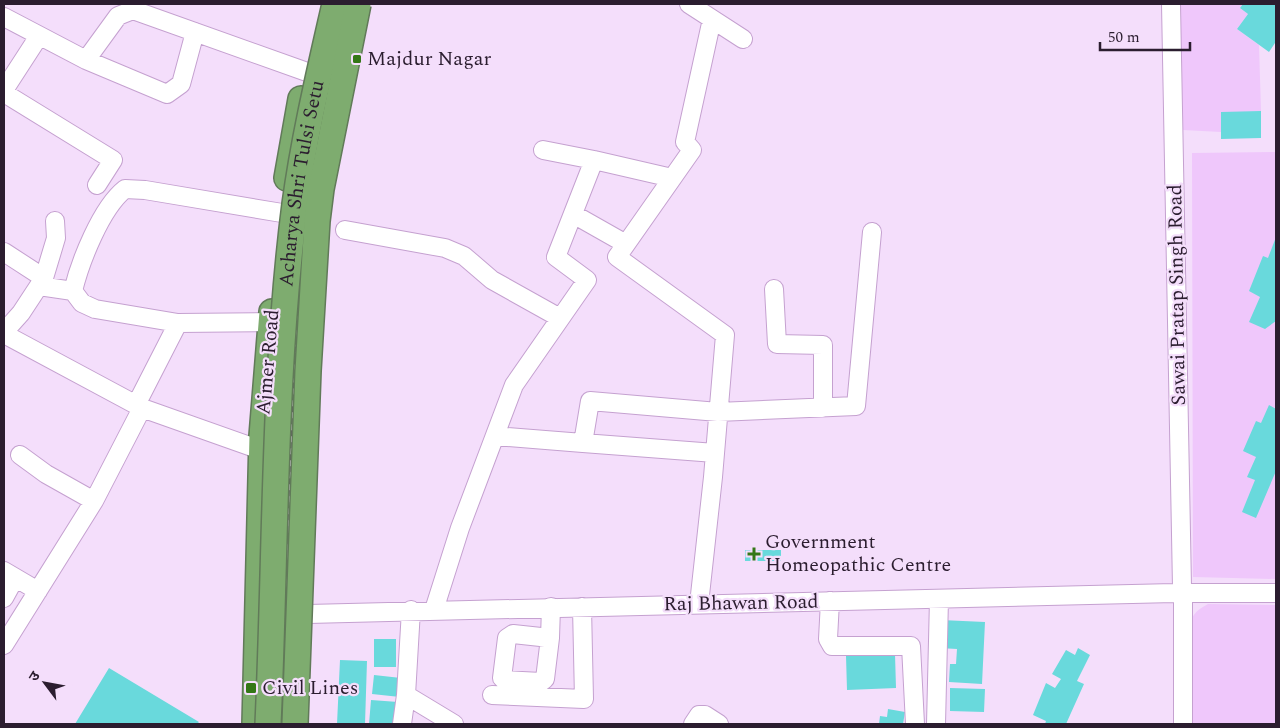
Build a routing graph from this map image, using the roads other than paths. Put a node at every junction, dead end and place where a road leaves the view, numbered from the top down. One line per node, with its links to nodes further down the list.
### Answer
1 (324, 4): 13 (highway, Ajmer Road)
2 (334, 4): 62 (highway, Acharya Shri Tulsi Setu, bridge)
3 (358, 4): 63 (highway, Acharya Shri Tulsi Setu, bridge)
4 (367, 4): 14 (highway)
5 (689, 4): 8 (street)
6 (1171, 4): 45 (street, Sawai Pratap Singh Road)
7 (4, 17): 10 (street)
8 (712, 19): 11 (street); 18 (street)
9 (196, 32): 12 (street); 12 (street); 13 (street)
10 (40, 36): 12 (street); 15 (street)
11 (743, 40)
12 (86, 60)
13 (310, 61): 14 (highway); 20 (highway, Ajmer Road)
14 (356, 63): 56 (highway)
15 (4, 92): 19 (street)
16 (543, 150): 17 (street)
17 (594, 160): 18 (street); 21 (street)
18 (672, 178): 25 (street)
19 (97, 185)
20 (282, 213): 29 (street); 32 (highway, Ajmer Road)
21 (573, 214): 25 (street); 30 (street)
22 (55, 221): 27 (street)
23 (345, 230): 30 (street)
24 (872, 232): 35 (street)
25 (626, 244): 36 (street)
26 (4, 252): 27 (street)
27 (41, 282): 29 (street); 33 (street)
28 (774, 289): 35 (street)
29 (73, 291): 31 (street)
30 (560, 318): 37 (street)
31 (178, 322): 32 (street); 34 (street)
32 (271, 322): 39 (highway, Ajmer Road)
33 (4, 333): 34 (street)
34 (139, 406): 39 (street); 42 (street)
35 (823, 408): 36 (street)
36 (718, 412): 38 (street); 40 (street)
37 (495, 436): 38 (street); 54 (street)
38 (584, 443): 40 (street)
39 (263, 449): 55 (highway, Ajmer Road)
40 (715, 454): 50 (street)
41 (20, 455): 42 (street)
42 (94, 501): 44 (street)
43 (9, 574): 44 (street); 47 (street)
44 (38, 592): 58 (street)
45 (1181, 593): 46 (street, Raj Bhawan Road); 48 (street, Raj Bhawan Road); 71 (street, Sawai Pratap Singh Road)
46 (1276, 593)
47 (4, 598)
48 (938, 599): 49 (street, Raj Bhawan Road); 70 (street)
49 (830, 601): 50 (street, Raj Bhawan Road); 69 (street)
50 (699, 604): 51 (street, Raj Bhawan Road)
51 (582, 606): 52 (street, Raj Bhawan Road); 60 (street)
52 (551, 608): 54 (street, Raj Bhawan Road); 57 (street)
53 (411, 610): 54 (street, Raj Bhawan Road); 56 (street, Raj Bhawan Road); 59 (street)
54 (434, 610)
55 (259, 613): 56 (street, Raj Bhawan Road); 61 (highway, Ajmer Road)
56 (308, 614): 64 (highway)
57 (550, 638)
58 (4, 645)
59 (406, 695): 65 (street); 66 (street)
60 (492, 695)
61 (255, 724)
62 (268, 724)
63 (295, 724)
64 (300, 724)
65 (402, 724)
66 (454, 724)
67 (693, 724): 68 (street)
68 (719, 724)
69 (915, 724)
70 (936, 724)
71 (1183, 724)

